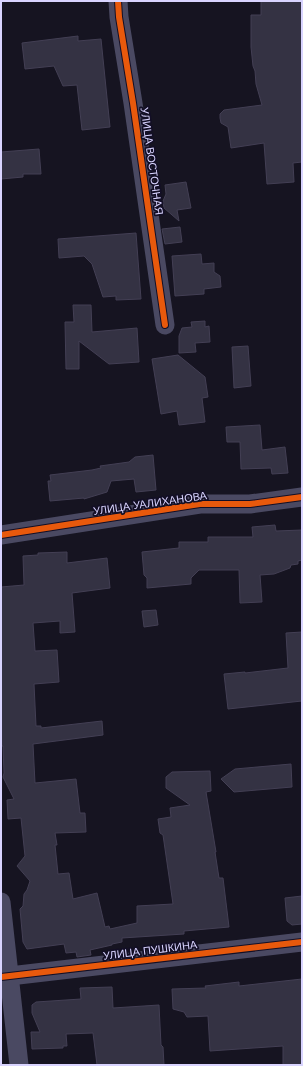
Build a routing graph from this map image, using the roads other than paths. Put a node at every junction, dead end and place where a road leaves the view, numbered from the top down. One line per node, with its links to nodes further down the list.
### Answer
1 (118, 1): 2 (street, УЛИЦА ВОСТОЧНАЯ)
2 (165, 324)
3 (302, 497): 4 (street, УЛИЦА УАЛИХАНОВА)
4 (1, 535)
5 (1, 902): 7 (street)
6 (302, 942): 7 (street, УЛИЦА ПУШКИНА)
7 (6, 976): 8 (street)
8 (19, 1065)

